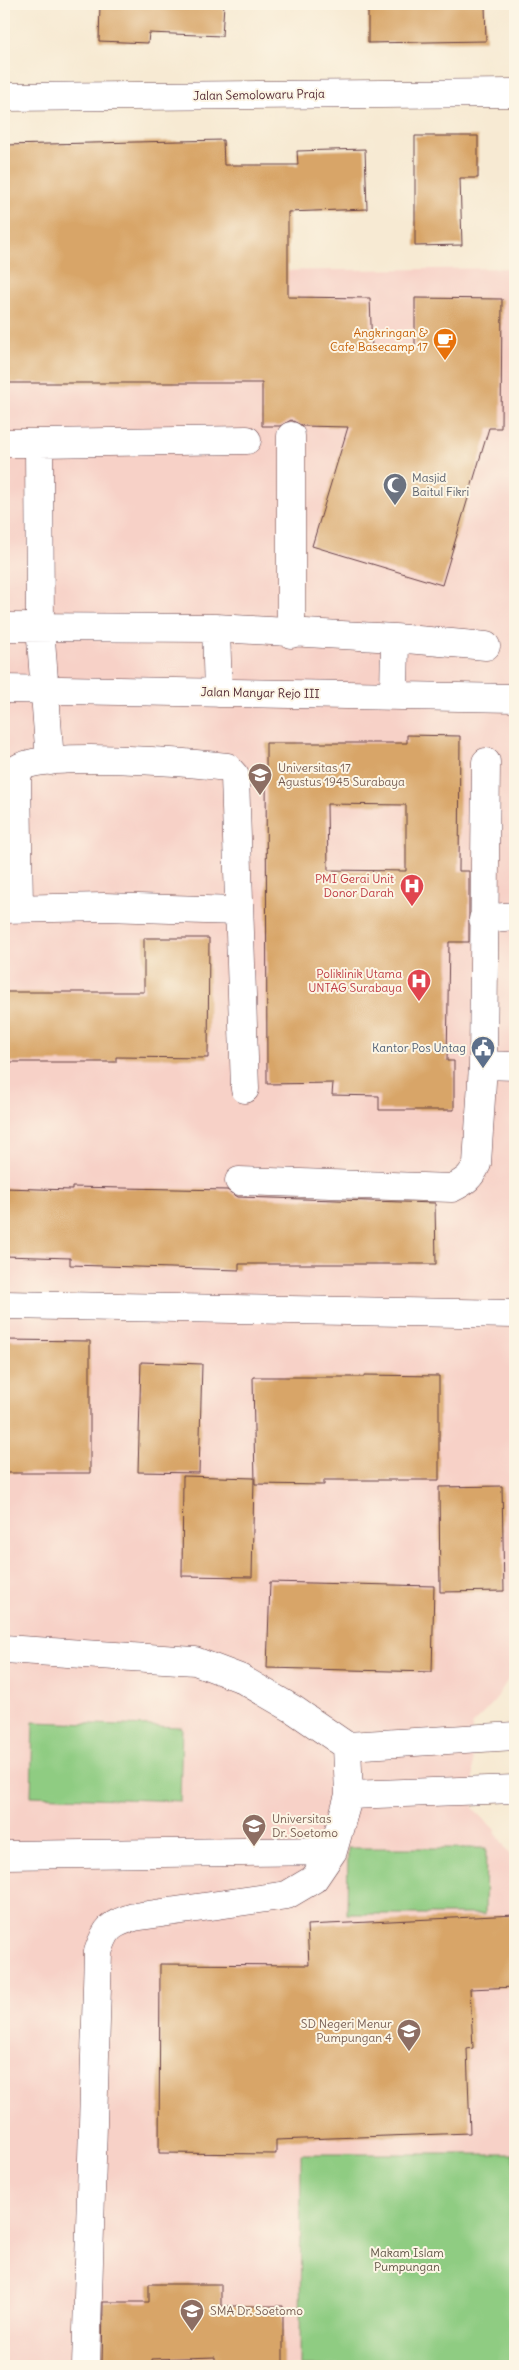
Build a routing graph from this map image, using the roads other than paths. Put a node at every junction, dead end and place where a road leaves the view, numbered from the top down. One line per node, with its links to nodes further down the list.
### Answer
1 (515, 93): 2 (street, Jalan Semolowaru Praja)
2 (4, 97)
3 (291, 436): 10 (street)
4 (248, 440): 6 (street)
5 (4, 443): 6 (street)
6 (39, 443): 8 (street)
7 (4, 626): 8 (street)
8 (40, 626): 9 (street); 14 (street)
9 (216, 628): 10 (street); 15 (street)
10 (291, 634): 11 (street)
11 (394, 638): 12 (street); 16 (street)
12 (486, 646)
13 (4, 689): 14 (street, Jalan Manyar Rejo III)
14 (44, 689): 15 (street, Jalan Manyar Rejo III); 18 (street)
15 (218, 693): 16 (street, Jalan Manyar Rejo III)
16 (394, 696): 17 (street, Jalan Manyar Rejo III)
17 (515, 698)
18 (50, 761): 20 (street); 21 (street)
19 (486, 762): 23 (street)
20 (11, 908): 21 (street)
21 (238, 911): 26 (street)
22 (515, 916): 23 (street)
23 (483, 919): 24 (street)
24 (482, 1065): 25 (street); 27 (street)
25 (515, 1066)
26 (245, 1090)
27 (239, 1180)
28 (4, 1305): 29 (street)
29 (515, 1314)
30 (4, 1649): 32 (street)
31 (515, 1736): 32 (street)
32 (348, 1746): 34 (street)
33 (515, 1789): 34 (street)
34 (349, 1795): 35 (street)
35 (333, 1851): 36 (street); 37 (street)
36 (4, 1855)
37 (86, 2366)

